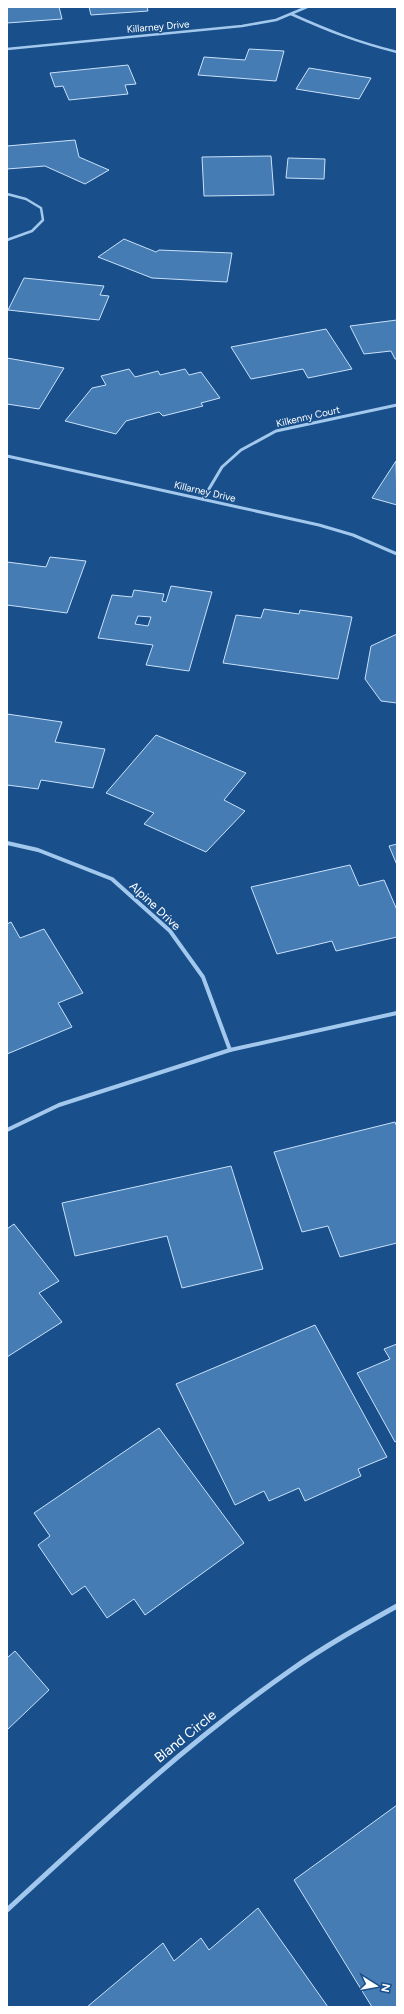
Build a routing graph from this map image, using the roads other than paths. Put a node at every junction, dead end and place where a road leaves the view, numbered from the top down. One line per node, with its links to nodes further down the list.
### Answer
1 (307, 7): 2 (street, Killarney Drive)
2 (291, 14): 3 (street, Killarney Drive); 4 (street)
3 (7, 49)
4 (397, 52)
5 (7, 194): 6 (street)
6 (7, 240)
7 (397, 405): 9 (street, Kilkenny Court)
8 (7, 456): 9 (street, Killarney Drive)
9 (203, 499): 10 (street, Killarney Drive)
10 (397, 554)
11 (7, 843): 13 (street, Alpine Drive)
12 (397, 1013): 13 (street)
13 (230, 1050): 14 (street)
14 (7, 1130)
15 (397, 1606): 16 (street, Bland Circle)
16 (7, 1910)

